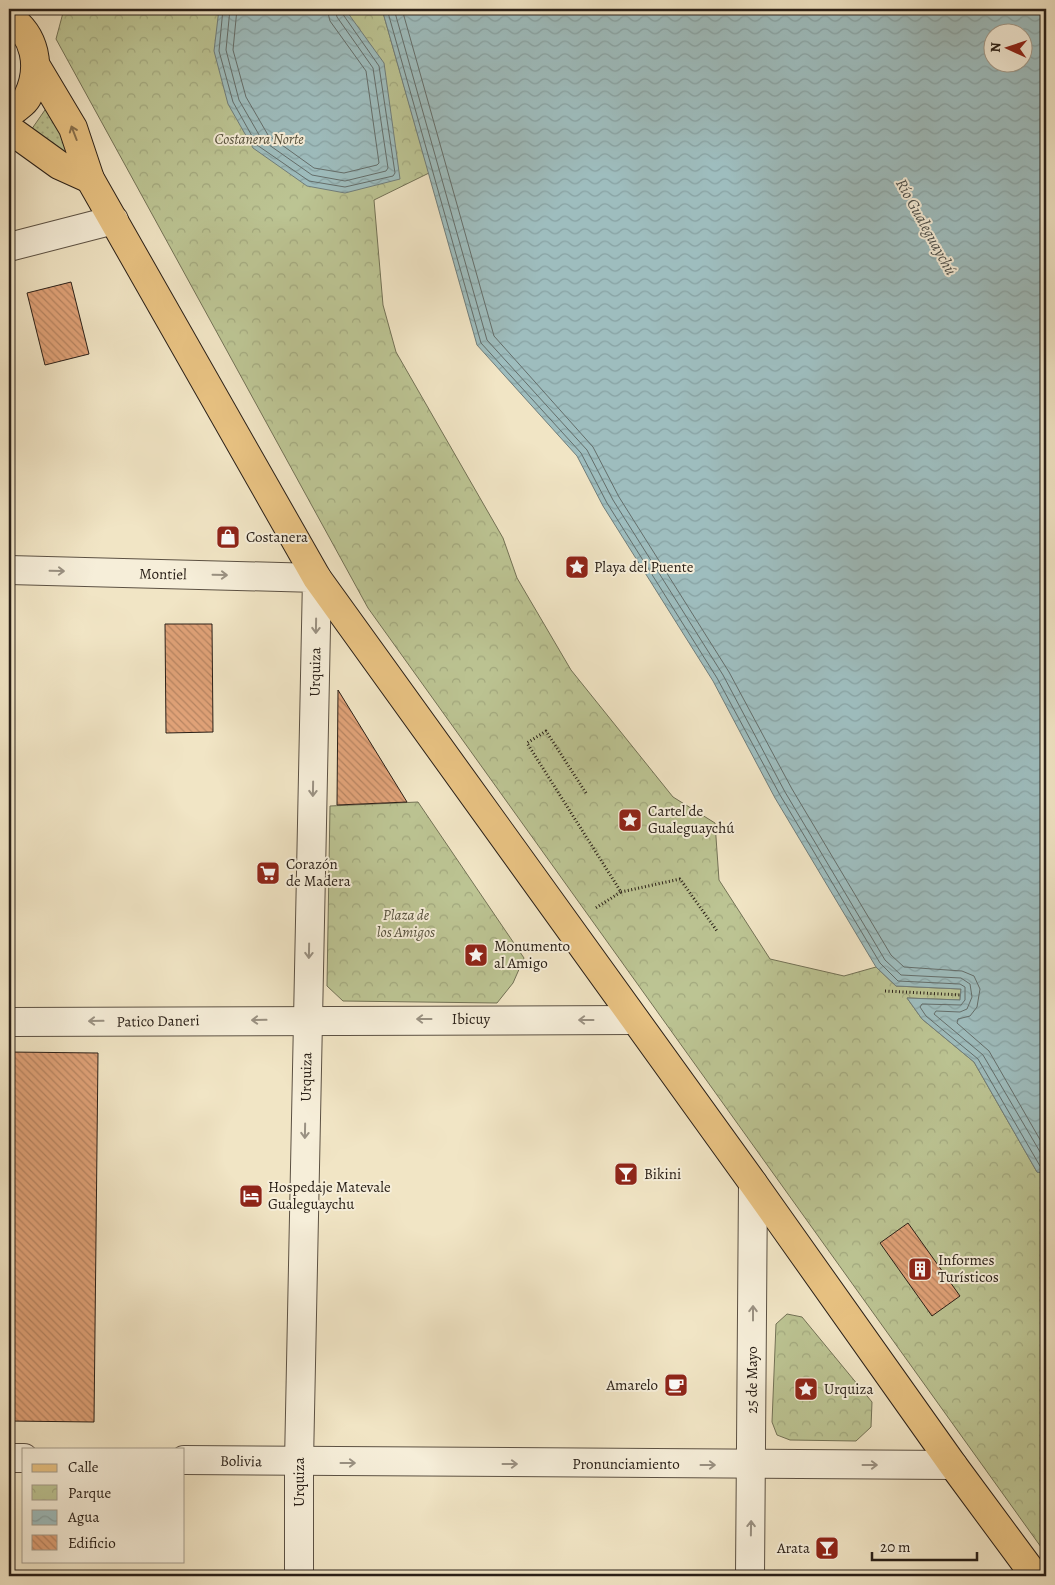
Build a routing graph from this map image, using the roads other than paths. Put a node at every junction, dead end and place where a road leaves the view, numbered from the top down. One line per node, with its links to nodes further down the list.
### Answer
1 (9, 17): 2 (main road)
2 (36, 66): 3 (main road); 5 (main road, one-way to 2)
3 (9, 114)
4 (9, 130): 5 (main road)
5 (90, 179): 6 (main road)
6 (114, 220): 7 (street); 9 (main road)
7 (9, 247)
8 (9, 570): 9 (street, Montiel, one-way to 9)
9 (317, 578): 10 (street, Urquiza, one-way to 10); 11 (main road)
10 (308, 1019): 11 (street, Ibicuy, one-way to 10); 12 (street, Patico Daneri, one-way to 12); 17 (street, Urquiza, one-way to 17)
11 (635, 1020): 13 (main road)
12 (9, 1022)
13 (754, 1183): 18 (street, 25 de Mayo, one-way to 13); 19 (main road)
14 (9, 1458): 15 (street)
15 (22, 1458)
16 (185, 1460): 17 (street, Bolivia)
17 (299, 1462): 18 (street, Pronunciamiento, one-way to 18); 20 (street, Urquiza)
18 (752, 1465): 19 (street, Pronunciamiento, one-way to 19); 21 (street, 25 de Mayo, one-way to 18)
19 (952, 1465): 22 (main road)
20 (299, 1576)
21 (750, 1576)
22 (1035, 1576)

